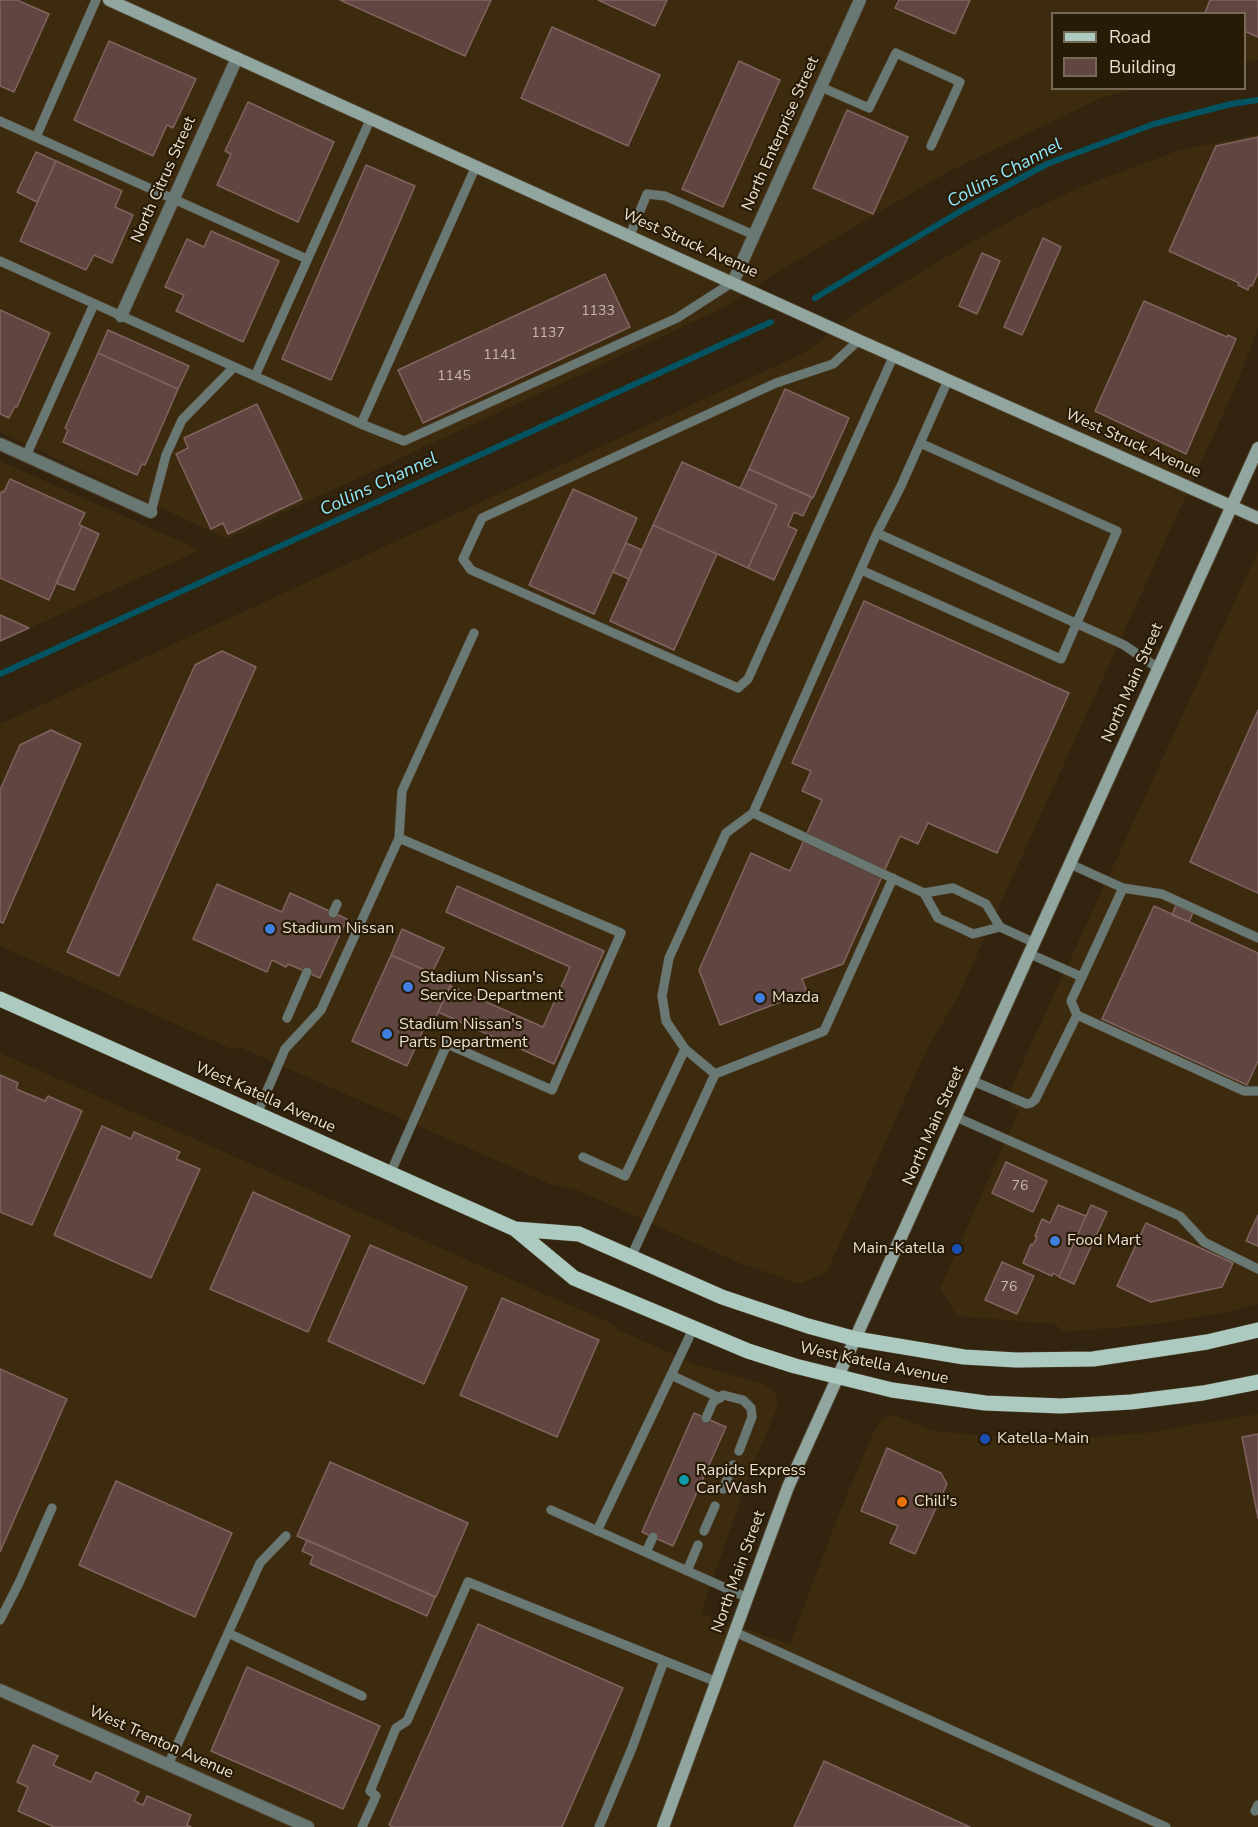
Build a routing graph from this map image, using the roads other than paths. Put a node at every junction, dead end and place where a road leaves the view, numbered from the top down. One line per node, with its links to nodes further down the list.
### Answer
1 (96, 0): 8 (lane)
2 (109, 0): 4 (main road, West Struck Avenue)
3 (860, 0): 5 (street, North Enterprise Street)
4 (237, 58): 6 (main road, West Struck Avenue); 11 (street, North Citrus Street)
5 (821, 87): 9 (lane); 13 (street, North Enterprise Street)
6 (371, 118): 10 (main road, West Struck Avenue); 14 (lane)
7 (0, 121): 8 (lane)
8 (36, 137): 11 (lane)
9 (931, 146)
10 (477, 166): 12 (main road, West Struck Avenue); 24 (lane)
11 (173, 199): 14 (lane); 18 (street, North Citrus Street)
12 (630, 235): 13 (lane); 16 (main road, West Struck Avenue)
13 (754, 235): 16 (street, North Enterprise Street)
14 (307, 259): 22 (lane)
15 (0, 261): 17 (lane)
16 (733, 282): 19 (main road, West Struck Avenue); 24 (lane)
17 (94, 304): 18 (lane); 28 (lane)
18 (121, 316): 21 (lane)
19 (859, 340): 20 (main road, West Struck Avenue); 20 (lane)
20 (894, 355): 23 (main road, West Struck Avenue)
21 (234, 367): 22 (lane); 30 (lane)
22 (255, 376): 24 (lane)
23 (948, 380): 25 (lane); 29 (main road, West Struck Avenue)
24 (361, 424)
25 (920, 443): 32 (lane); 34 (lane)
26 (0, 444): 28 (street)
27 (1258, 448): 29 (main road, North Main Street)
28 (26, 456): 30 (street)
29 (1231, 506): 31 (main road, West Struck Avenue); 36 (main road, North Main Street)
30 (151, 512)
31 (1258, 518)
32 (877, 533): 33 (lane); 34 (lane)
33 (861, 570): 34 (lane); 37 (lane)
34 (1077, 624): 36 (lane)
35 (474, 633): 38 (lane)
36 (1158, 668): 39 (main road, North Main Street)
37 (753, 813): 40 (lane); 51 (lane)
38 (399, 837): 55 (lane); 58 (lane)
39 (1070, 864): 41 (lane); 45 (main road, North Main Street)
40 (893, 878): 42 (lane); 52 (lane)
41 (1123, 888): 44 (lane); 47 (lane)
42 (924, 893): 43 (lane); 43 (lane)
43 (999, 927): 45 (lane)
44 (1258, 938)
45 (1032, 948): 47 (lane); 53 (main road, North Main Street)
46 (307, 972): 50 (lane)
47 (1082, 977): 49 (lane)
48 (0, 999): 55 (main road, West Katella Avenue)
49 (1077, 1015): 53 (lane); 54 (lane)
50 (287, 1018)
51 (685, 1049): 52 (lane); 57 (lane)
52 (714, 1074): 60 (lane)
53 (973, 1081): 56 (main road, North Main Street)
54 (1258, 1091)
55 (257, 1114): 58 (main road, West Katella Avenue)
56 (956, 1117): 61 (lane); 64 (main road, North Main Street)
57 (583, 1157)
58 (390, 1174): 59 (main road, West Katella Avenue)
59 (515, 1229): 60 (main road, West Katella Avenue); 62 (main road, West Katella Avenue)
60 (631, 1257): 64 (main road, West Katella Avenue)
61 (1258, 1269)
62 (693, 1329): 65 (lane); 66 (main road, West Katella Avenue)
63 (1258, 1330): 64 (main road, West Katella Avenue)
64 (856, 1339): 66 (main road, North Main Street)
65 (671, 1375): 68 (lane); 76 (lane)
66 (838, 1377): 67 (main road, West Katella Avenue); 83 (main road, North Main Street)
67 (1258, 1382)
68 (720, 1398): 69 (lane); 70 (lane)
69 (706, 1418)
70 (739, 1451)
71 (733, 1465): 72 (lane)
72 (723, 1489)
73 (715, 1506): 77 (lane)
74 (52, 1508): 84 (lane)
75 (550, 1510): 76 (lane)
76 (597, 1531): 81 (lane)
77 (704, 1531)
78 (286, 1536): 86 (lane)
79 (653, 1537): 81 (lane)
80 (698, 1545): 82 (lane)
81 (646, 1552): 82 (lane)
82 (687, 1571): 83 (lane)
83 (748, 1598): 85 (main road, North Main Street)
84 (0, 1620)
85 (735, 1632): 88 (main road, North Main Street); 96 (lane)
86 (228, 1633): 90 (lane); 91 (lane)
87 (664, 1660): 88 (lane); 93 (lane); 94 (lane)
88 (717, 1682): 95 (main road, North Main Street)
89 (0, 1690): 91 (street, West Trenton Avenue)
90 (362, 1696)
91 (168, 1765): 92 (street, West Trenton Avenue)
92 (300, 1826)
93 (362, 1827)
94 (599, 1827)
95 (663, 1827)
96 (1166, 1827)

